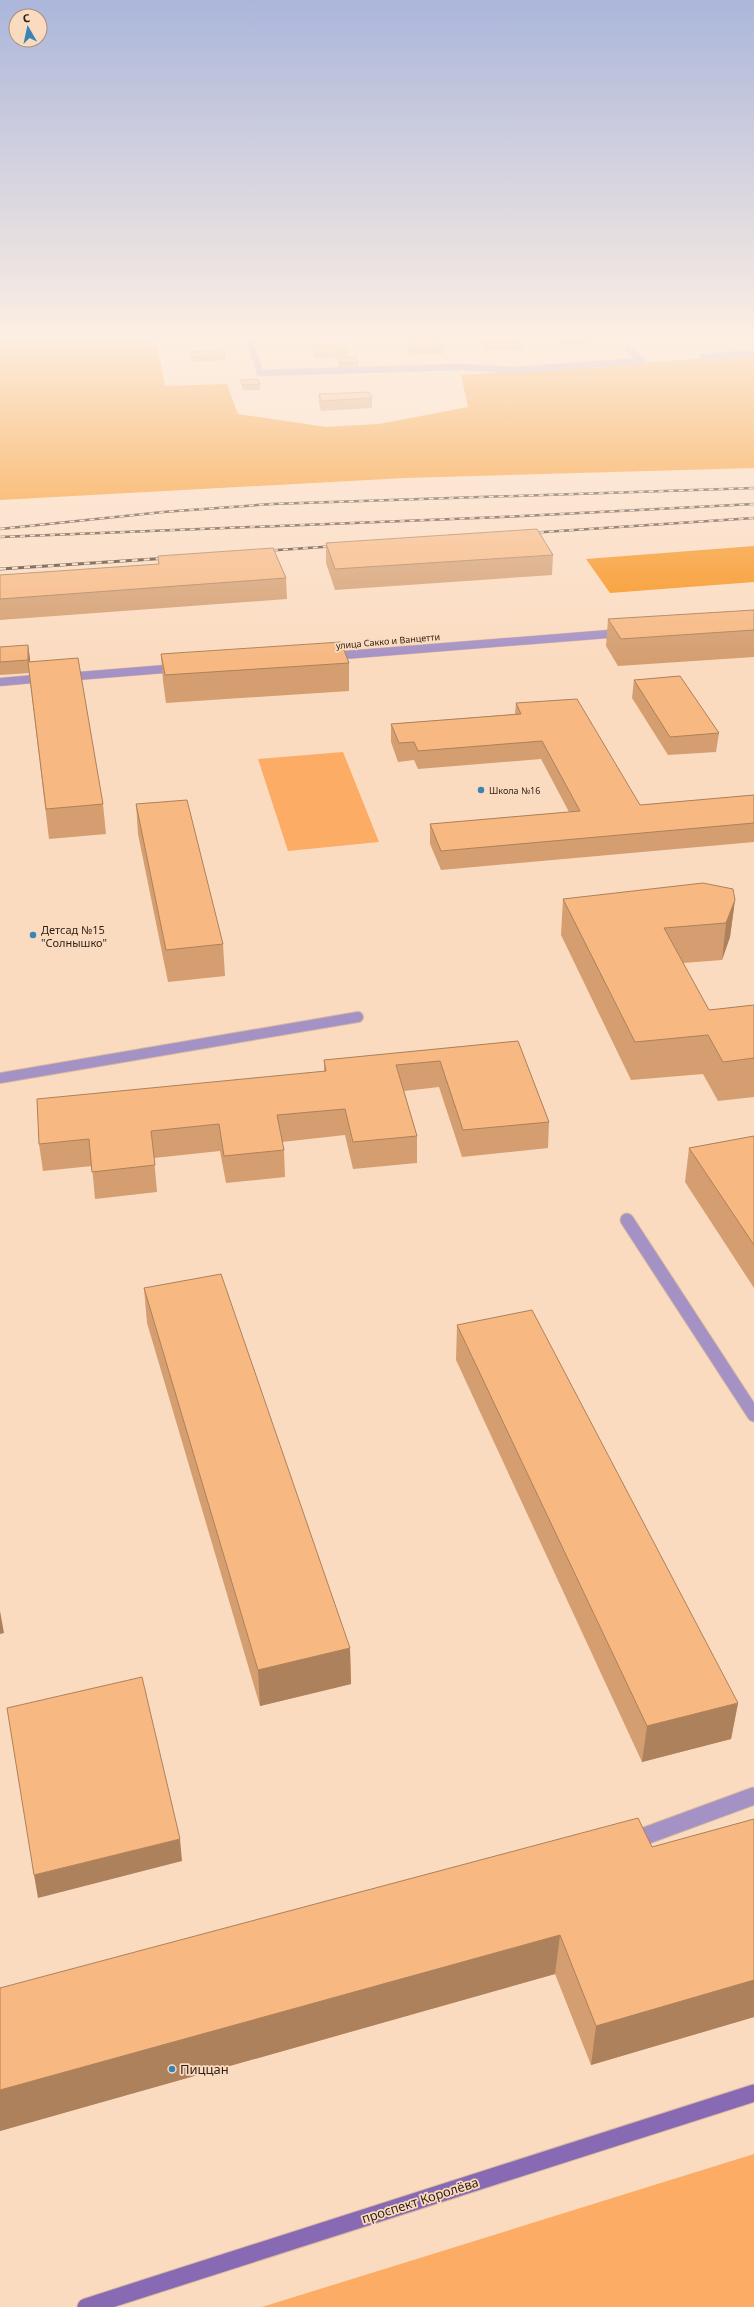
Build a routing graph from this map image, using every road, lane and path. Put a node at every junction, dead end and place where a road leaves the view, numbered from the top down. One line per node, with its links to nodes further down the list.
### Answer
1 (627, 632): 2 (street, улица Сакко и Ванцетти)
2 (325, 656)
3 (182, 668): 4 (street)
4 (0, 682)
5 (358, 1017): 6 (street)
6 (0, 1078)
7 (627, 1220): 8 (street)
8 (754, 1416)
9 (754, 1796): 10 (street)
10 (620, 1844)
11 (754, 2093): 12 (main road, проспект Королёва)
12 (86, 2307)

